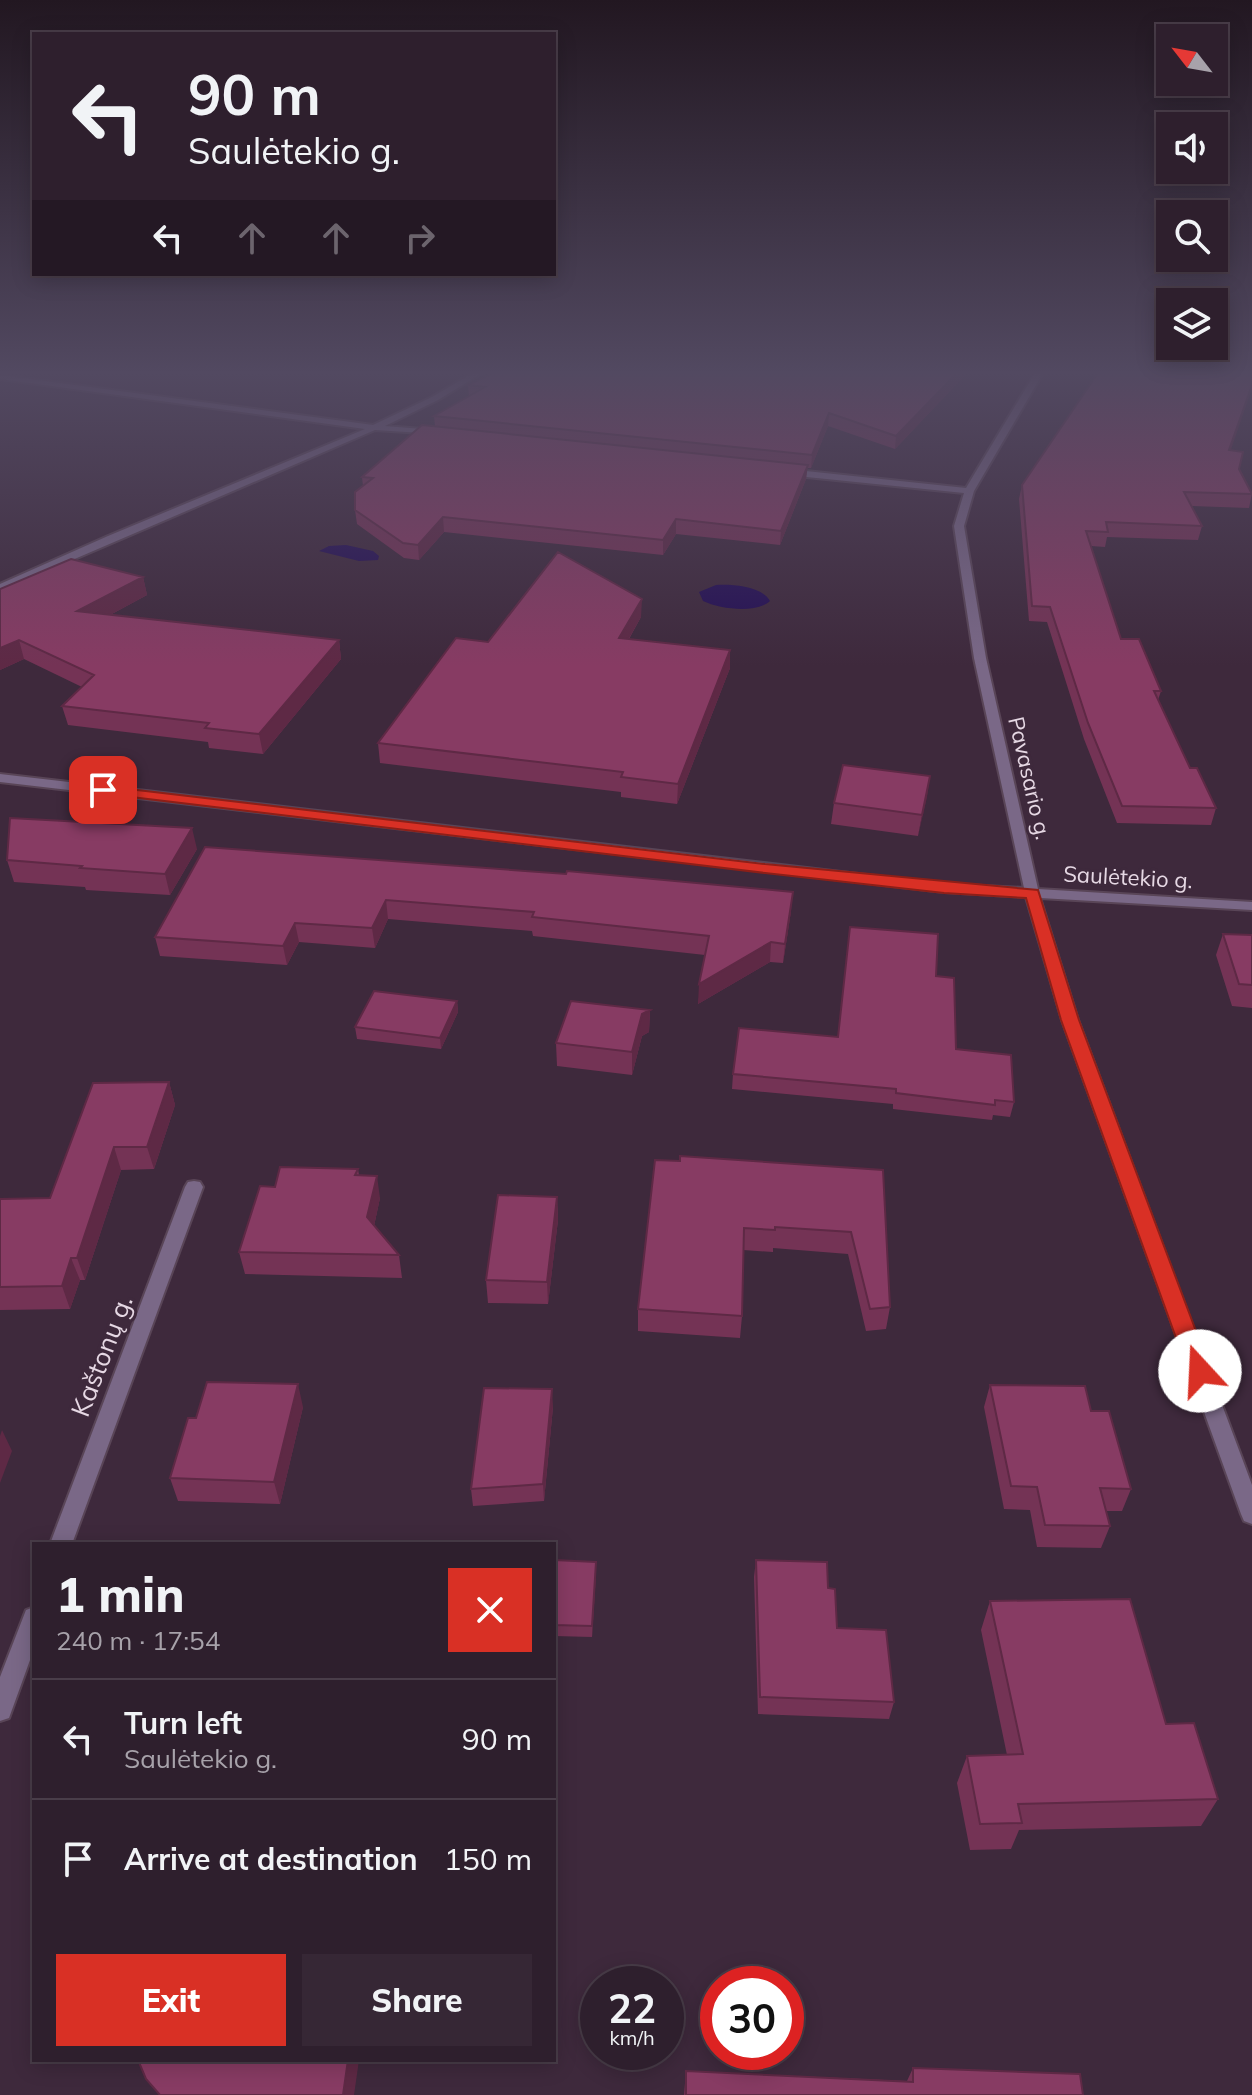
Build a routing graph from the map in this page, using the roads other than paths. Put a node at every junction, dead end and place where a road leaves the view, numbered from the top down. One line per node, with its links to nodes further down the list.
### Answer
1 (275, 471): 5 (street)
2 (981, 471): 4 (street, Pavasario g.)
3 (784, 472): 4 (street)
4 (969, 491): 7 (street, Pavasario g.)
5 (0, 588)
6 (0, 778): 7 (street, Saulėtekio g.)
7 (1032, 894): 8 (street, Saulėtekio g.); 10 (street, Pavasario g.)
8 (1252, 906)
9 (194, 1187): 11 (street, Kaštonų g.)
10 (1252, 1514)
11 (62, 1542)
12 (32, 1623): 13 (street)
13 (0, 1709)

